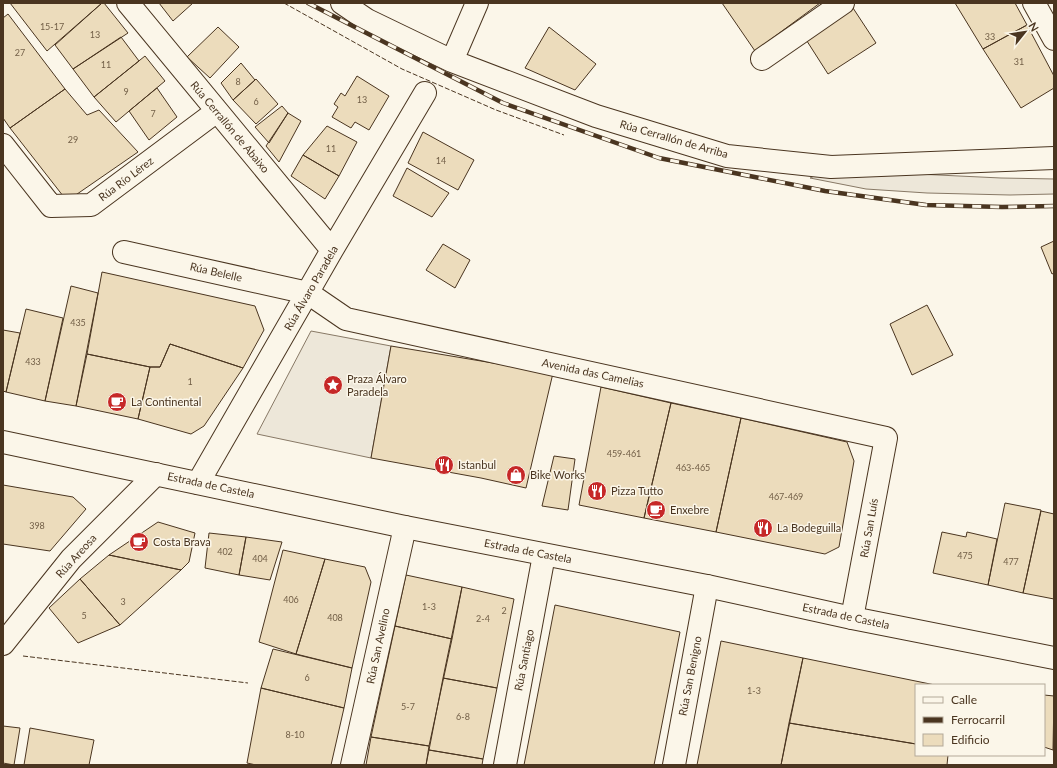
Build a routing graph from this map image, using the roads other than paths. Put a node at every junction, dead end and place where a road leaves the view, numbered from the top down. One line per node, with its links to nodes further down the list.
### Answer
1 (128, 3): 10 (street, Rúa Cerrallón de Abaixo)
2 (342, 3): 8 (street, Rúa Cerrallón de Arriba)
3 (477, 3): 8 (street)
4 (843, 3): 7 (street)
5 (1034, 3): 6 (street)
6 (1054, 39)
7 (762, 59)
8 (452, 61): 12 (street, Rúa Cerrallón de Arriba)
9 (425, 93): 13 (street, Rúa Álvaro Paradela)
10 (217, 111): 11 (street, Rúa Río Lérez); 13 (street, Rúa Cerrallón de Abaixo)
11 (3, 145)
12 (1054, 158)
13 (332, 250): 15 (street, Rúa Álvaro Paradela)
14 (124, 252): 15 (street, Rúa Belelle)
15 (308, 293): 16 (street, Avenida das Camelias); 19 (street, Rúa Álvaro Paradela)
16 (886, 438): 23 (street, Rúa San Luís)
17 (3, 442): 18 (street, Estrada de Castela)
18 (156, 474): 19 (street, Estrada de Castela); 24 (street, Rúa Areosa)
19 (198, 483): 20 (street, Estrada de Castela)
20 (405, 527): 21 (street, Estrada de Castela); 26 (street, Rúa San Avelino)
21 (544, 554): 22 (street, Estrada de Castela); 27 (street, Rúa Santiago)
22 (707, 586): 23 (street, Estrada de Castela); 28 (street, Rúa San Benigno)
23 (852, 618): 25 (street, Estrada de Castela)
24 (3, 644)
25 (1054, 658)
26 (352, 765)
27 (504, 765)
28 (674, 765)

